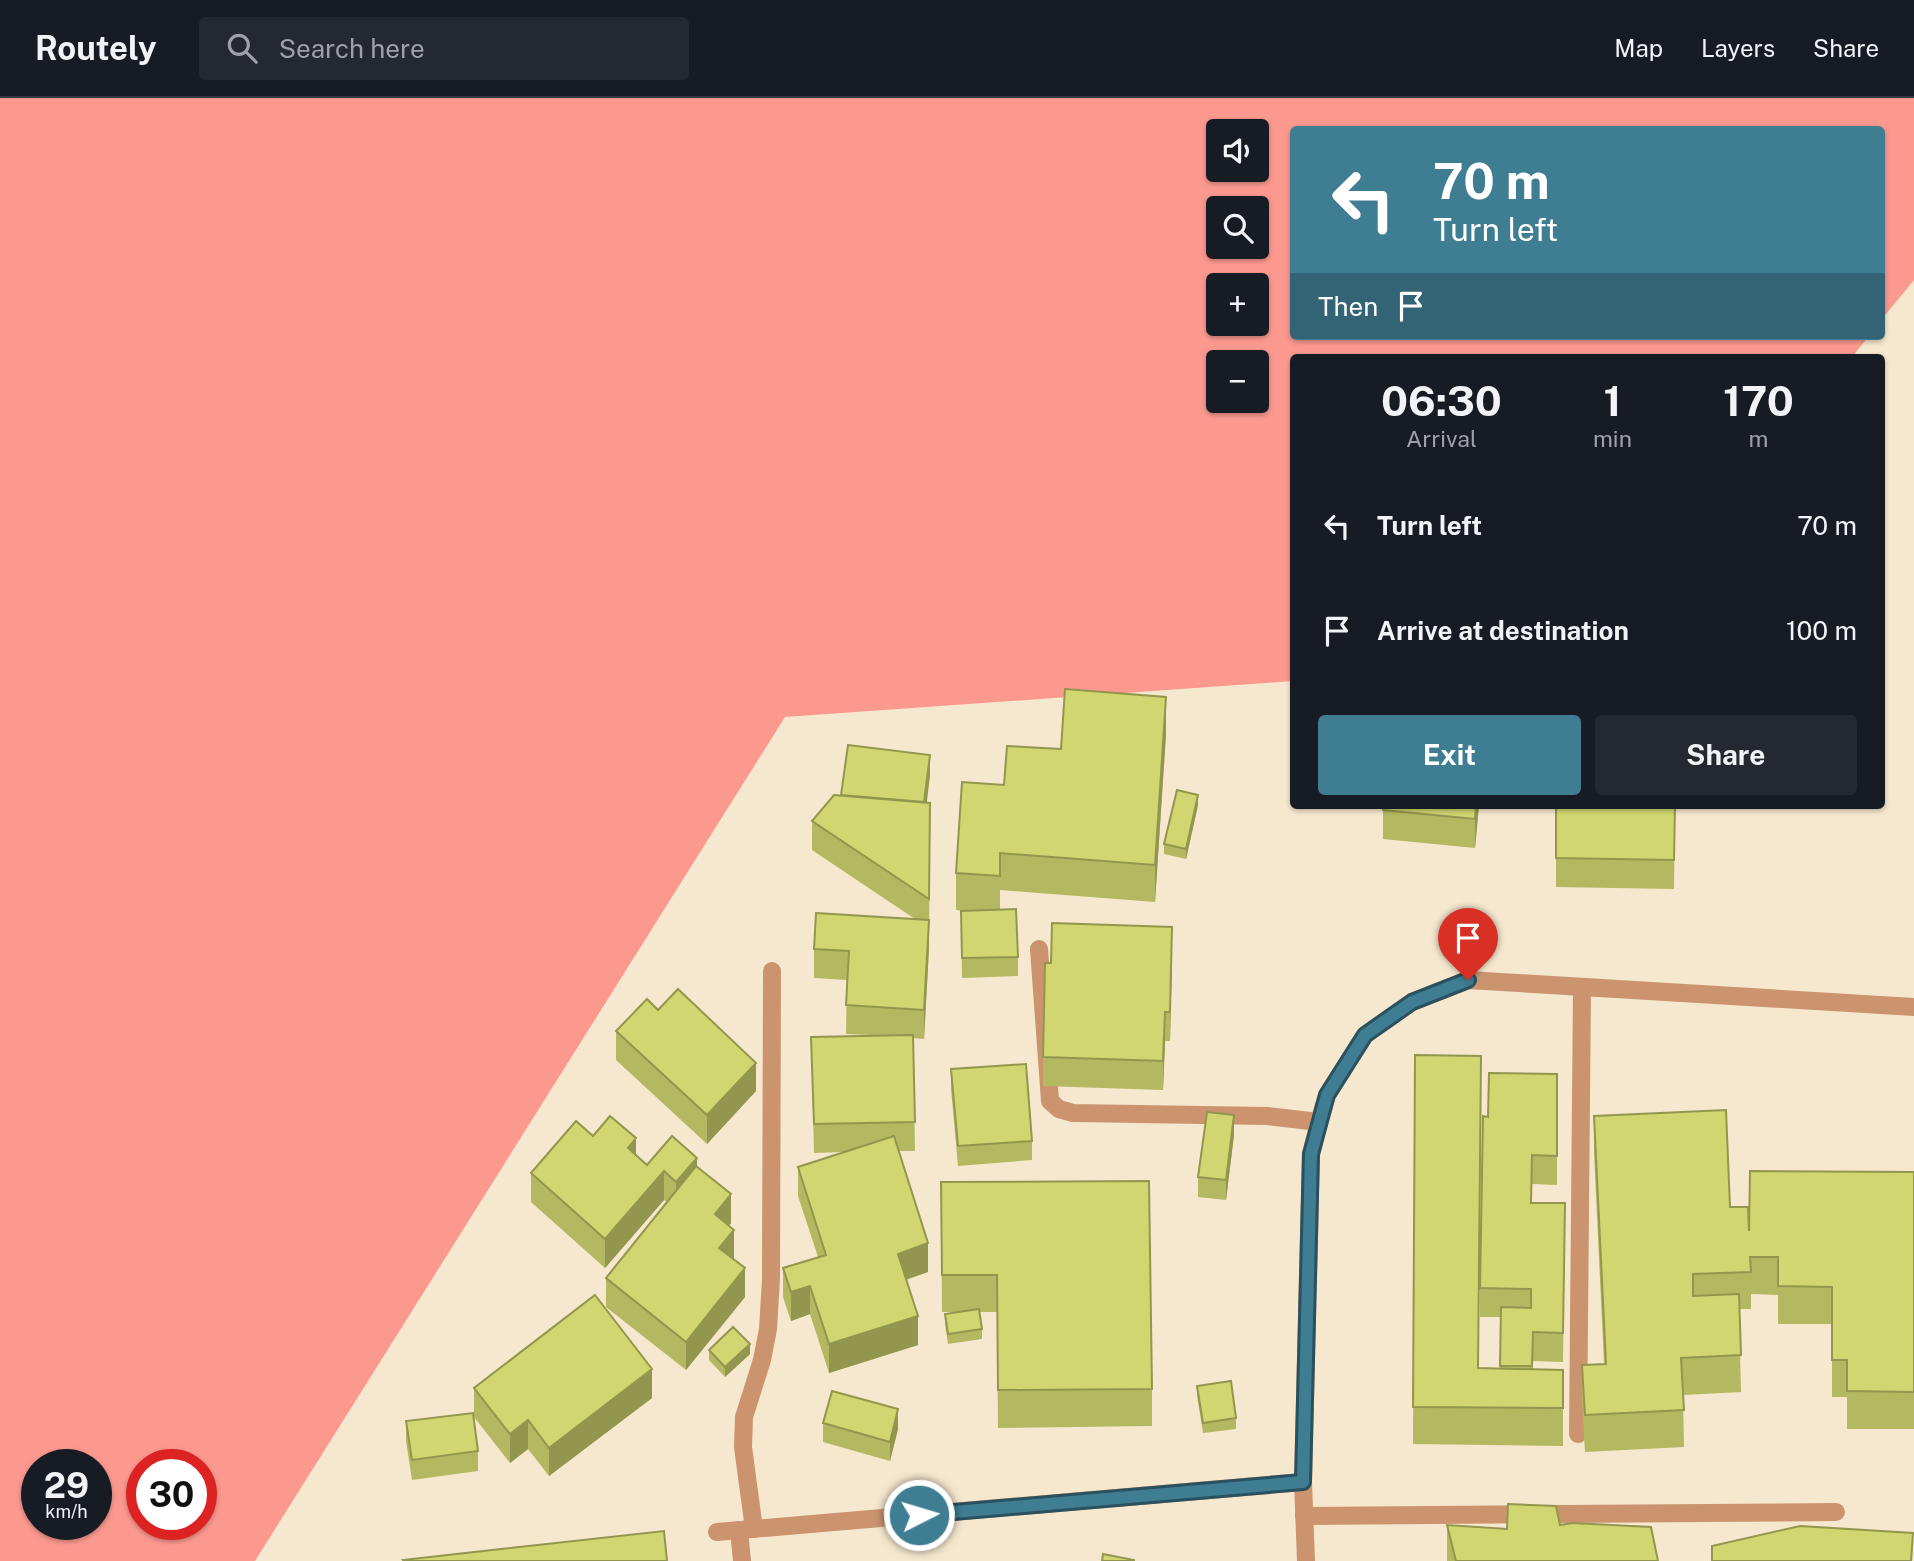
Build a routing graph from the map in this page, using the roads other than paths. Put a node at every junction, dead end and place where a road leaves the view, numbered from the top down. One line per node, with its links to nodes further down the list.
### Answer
1 (1039, 949): 5 (street)
2 (772, 971): 10 (street)
3 (1582, 987): 4 (street); 5 (street); 6 (street)
4 (1914, 1007)
5 (1319, 1122): 7 (street)
6 (1577, 1434)
7 (1303, 1482): 9 (street); 10 (street)
8 (1836, 1512): 9 (street)
9 (1304, 1516): 13 (street)
10 (746, 1530): 11 (street); 12 (street)
11 (717, 1532)
12 (742, 1561)
13 (1306, 1561)

